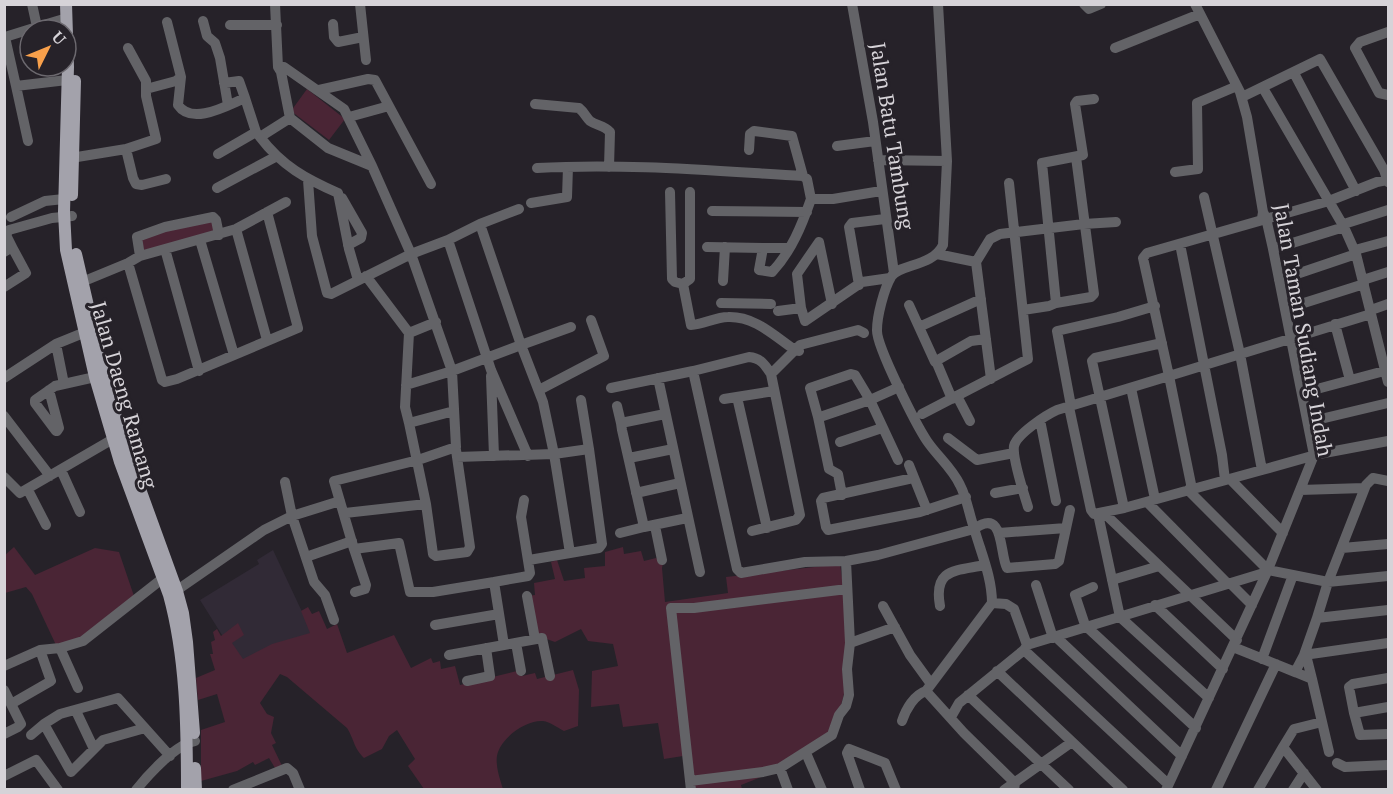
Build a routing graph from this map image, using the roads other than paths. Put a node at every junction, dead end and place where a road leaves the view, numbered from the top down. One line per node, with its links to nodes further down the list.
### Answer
1 (66, 4): 11 (main road, Jalan Daeng Ramang)
2 (74, 4): 51 (main road, Jalan Daeng Ramang)
3 (276, 4): 16 (street)
4 (281, 4): 23 (street)
5 (360, 4): 19 (street)
6 (852, 4): 44 (street, Jalan Batu Tambung)
7 (938, 4): 53 (street)
8 (1084, 4): 9 (street)
9 (1101, 4)
10 (1198, 9): 21 (street); 28 (street, Jalan Taman Sudiang Indah)
11 (67, 18)
12 (203, 21): 27 (street)
13 (167, 22): 25 (street)
14 (333, 24): 19 (street)
15 (230, 25): 16 (street)
16 (277, 25): 23 (street)
17 (1389, 32): 33 (street)
18 (5, 36): 29 (street)
19 (363, 37): 22 (street)
20 (128, 48): 30 (street)
21 (1115, 48)
22 (366, 60)
23 (281, 69): 32 (street); 41 (street)
24 (1294, 73): 31 (street); 59 (street); 67 (street)
25 (181, 77): 30 (street); 38 (street)
26 (67, 80): 29 (street); 51 (main road, Jalan Daeng Ramang)
27 (225, 83): 35 (street); 38 (street)
28 (1237, 86): 34 (street, Jalan Taman Sudiang Indah); 58 (street)
29 (16, 87): 43 (street)
30 (146, 88): 46 (street)
31 (1263, 88): 34 (street); 73 (street)
32 (319, 90): 39 (street); 40 (street)
33 (1389, 96)
34 (1242, 97): 82 (street, Jalan Taman Sudiang Indah)
35 (245, 98): 38 (street); 42 (street)
36 (1094, 99): 50 (street)
37 (535, 104): 56 (street)
38 (228, 105)
39 (389, 106): 40 (street); 64 (street)
40 (349, 117): 54 (street)
41 (290, 118): 42 (street); 54 (street)
42 (258, 134): 48 (street); 49 (street)
43 (28, 141)
44 (875, 141): 45 (street); 52 (street, Jalan Batu Tambung)
45 (837, 146)
46 (126, 149): 51 (street); 61 (street)
47 (749, 150): 60 (street)
48 (218, 154)
49 (277, 156): 62 (street); 65 (street)
50 (1076, 157): 87 (street); 89 (street)
51 (69, 158): 71 (main road, Jalan Daeng Ramang); 81 (main road, Jalan Daeng Ramang)
52 (878, 160): 53 (street); 66 (street, Jalan Batu Tambung)
53 (947, 161): 107 (street)
54 (372, 166): 106 (street)
55 (568, 167): 56 (street); 57 (street); 75 (street)
56 (609, 167): 60 (street)
57 (537, 168)
58 (1175, 172)
59 (1387, 175): 67 (street)
60 (803, 176): 72 (street)
61 (166, 179)
62 (308, 180): 113 (street); 113 (street)
63 (1009, 183): 91 (street)
64 (431, 184)
65 (217, 188)
66 (881, 191): 72 (street); 84 (street, Jalan Batu Tambung)
67 (1356, 191): 73 (street)
68 (670, 192): 118 (street)
69 (690, 192): 118 (street)
70 (1204, 197): 92 (street)
71 (64, 199): 81 (main road, Jalan Daeng Ramang); 83 (street)
72 (811, 199): 80 (street)
73 (1329, 201): 82 (street); 88 (street)
74 (285, 202): 79 (street)
75 (531, 203)
76 (519, 209): 86 (street)
77 (1389, 210): 88 (street)
78 (711, 211): 80 (street)
79 (267, 212): 90 (street); 144 (street)
80 (807, 212): 101 (street)
81 (68, 216): 102 (street); 117 (main road, Jalan Daeng Ramang)
82 (1264, 216): 92 (street); 104 (street); 145 (street, Jalan Taman Sudiang Indah)
83 (11, 218)
84 (885, 219): 112 (street, Jalan Batu Tambung); 119 (street)
85 (1116, 222): 87 (street)
86 (480, 224): 95 (street); 148 (street)
87 (1084, 224): 89 (street); 124 (street)
88 (1344, 227): 104 (street); 105 (street)
89 (1049, 228): 91 (street); 124 (street)
90 (236, 229): 93 (street); 144 (street)
91 (1013, 233): 109 (street); 131 (street)
92 (1214, 234): 97 (street); 150 (street)
93 (219, 235): 94 (street); 108 (street)
94 (200, 240): 103 (street); 151 (street)
95 (448, 240): 106 (street); 152 (street)
96 (1389, 241): 105 (street)
97 (1180, 244): 128 (street); 154 (street)
98 (707, 247): 99 (street)
99 (725, 247): 100 (street); 115 (street)
100 (763, 248): 101 (street); 101 (street)
101 (789, 248)
102 (8, 249): 120 (street)
103 (165, 249): 108 (street); 155 (street)
104 (1273, 249): 114 (street)
105 (1356, 252): 114 (street); 116 (street)
106 (411, 254): 113 (street); 135 (street)
107 (937, 254): 109 (street); 112 (street)
108 (140, 256): 110 (street)
109 (976, 262): 122 (street)
110 (128, 263): 117 (street); 155 (street)
111 (1389, 272): 116 (street)
112 (892, 275): 119 (street); 139 (street)
113 (362, 278): 141 (street)
114 (1279, 280): 130 (street)
115 (723, 281)
116 (1364, 282): 130 (street); 132 (street)
117 (78, 284): 140 (main road, Jalan Daeng Ramang)
118 (683, 284): 133 (street)
119 (859, 285): 125 (street)
120 (4, 287)
121 (716, 292): 123 (street)
122 (981, 299): 138 (street); 143 (street)
123 (721, 303): 129 (street); 133 (street)
124 (1056, 303): 131 (street)
125 (832, 304): 129 (street); 129 (street)
126 (1389, 304): 132 (street)
127 (909, 305): 138 (street)
128 (1155, 306): 146 (street); 184 (street)
129 (801, 308)
130 (1285, 309): 145 (street)
131 (1023, 310): 165 (street)
132 (1371, 312): 136 (street); 142 (street)
133 (726, 316): 149 (street)
134 (591, 320): 173 (street)
135 (436, 322): 141 (street); 157 (street)
136 (1335, 324): 145 (street); 166 (street)
137 (571, 327): 148 (street)
138 (919, 327): 153 (street)
139 (877, 330): 149 (street); 169 (street)
140 (88, 331): 147 (street); 162 (main road, Jalan Daeng Ramang); 185 (main road, Jalan Daeng Ramang)
141 (409, 333): 168 (street)
142 (1384, 337): 160 (street)
143 (986, 339): 153 (street); 165 (street)
144 (267, 340): 151 (street)
145 (1288, 340): 150 (street); 175 (street); 209 (street, Jalan Taman Sudiang Indah)
146 (1162, 343): 161 (street); 178 (street)
147 (56, 344): 163 (street); 167 (street)
148 (521, 345): 152 (street); 173 (street)
149 (795, 350): 159 (street)
150 (1240, 354): 154 (street); 213 (street)
151 (234, 355): 155 (street)
152 (487, 358): 156 (street); 157 (street)
153 (935, 362): 177 (street)
154 (1204, 365): 161 (street); 217 (street)
155 (199, 370)
156 (491, 370): 206 (street); 207 (street)
157 (452, 371): 168 (street); 186 (street)
158 (693, 371): 159 (street); 164 (street); 260 (street)
159 (771, 374): 174 (street)
160 (1388, 374): 166 (street)
161 (1169, 376): 171 (street); 224 (street)
162 (95, 377): 167 (street); 185 (main road, Jalan Daeng Ramang)
163 (4, 378)
164 (658, 378): 170 (street); 187 (street)
165 (992, 379): 177 (street)
166 (1350, 380): 175 (street)
167 (64, 384): 172 (street)
168 (406, 385): 194 (street)
169 (899, 387): 181 (street); 229 (street)
170 (611, 388)
171 (1131, 388): 178 (street); 233 (street)
172 (49, 390)
173 (539, 390): 205 (street)
174 (774, 391): 176 (street); 246 (street)
175 (1302, 393): 193 (street)
176 (737, 397): 179 (street); 246 (street)
177 (955, 398): 188 (street); 192 (street)
178 (1100, 398): 184 (street); 236 (street)
179 (724, 399)
180 (581, 400): 201 (street)
181 (870, 400): 190 (street); 196 (street); 228 (street)
182 (1389, 403): 193 (street)
183 (617, 405): 195 (street)
184 (1070, 406): 191 (street); 241 (street)
185 (109, 409): 198 (main road, Jalan Daeng Ramang); 210 (main road, Jalan Daeng Ramang)
186 (454, 411): 194 (street); 203 (street)
187 (665, 414): 195 (street); 202 (street)
188 (922, 414)
189 (4, 416): 214 (street)
190 (823, 416)
191 (1040, 420): 204 (street); 232 (street)
192 (970, 421)
193 (1308, 422): 209 (street)
194 (409, 423): 211 (street)
195 (621, 423): 208 (street)
196 (882, 428): 200 (street); 216 (street)
197 (948, 438): 204 (street)
198 (113, 440): 210 (main road, Jalan Daeng Ramang); 212 (street)
199 (1389, 441): 209 (street)
200 (840, 442)
201 (589, 449): 205 (street); 256 (street)
202 (674, 449): 208 (street); 220 (street)
203 (457, 452): 206 (street); 211 (street); 234 (street)
204 (1014, 453): 221 (street)
205 (554, 454): 207 (street); 256 (street)
206 (494, 456): 207 (street)
207 (528, 456)
208 (629, 458): 226 (street)
209 (1311, 458): 213 (street); 225 (street, Jalan Taman Sudiang Indah)
210 (124, 460): 265 (main road, Jalan Daeng Ramang)
211 (418, 460): 231 (street); 234 (street)
212 (62, 470): 214 (street); 239 (street)
213 (1262, 470): 217 (street)
214 (50, 476): 223 (street)
215 (4, 477): 223 (street)
216 (913, 478): 228 (street); 237 (street)
217 (1228, 480): 224 (street); 252 (street)
218 (1389, 481): 222 (street)
219 (285, 482): 242 (street)
220 (680, 483): 226 (street); 243 (street)
221 (1023, 488): 227 (street); 235 (street)
222 (1364, 488): 225 (street); 255 (street)
223 (28, 490): 244 (street)
224 (1190, 490): 233 (street); 263 (street)
225 (1300, 490): 252 (street, Jalan Taman Sudiang Indah)
226 (636, 493): 245 (street)
227 (995, 493)
228 (842, 495): 237 (street)
229 (966, 497): 237 (street); 248 (street)
230 (524, 500): 258 (street)
231 (340, 501): 240 (street); 242 (street)
232 (1056, 501)
233 (1151, 501): 236 (street); 271 (street)
234 (426, 504): 240 (street)
235 (1028, 507)
236 (1124, 508): 241 (street)
237 (927, 510)
238 (1070, 510): 247 (street)
239 (80, 512)
240 (345, 513): 254 (street)
241 (1101, 514): 262 (street); 268 (street)
242 (292, 516): 257 (street); 276 (street)
243 (687, 518): 245 (street); 264 (street)
244 (46, 525)
245 (650, 526): 250 (street); 259 (street)
246 (768, 528): 249 (street)
247 (1066, 528): 251 (street); 251 (street)
248 (974, 529): 251 (street); 260 (street); 261 (street)
249 (752, 531)
250 (620, 533)
251 (999, 533)
252 (1283, 533): 263 (street, Jalan Taman Sudiang Indah)
253 (1389, 544): 255 (street)
254 (353, 545): 257 (street); 269 (street); 275 (street)
255 (1342, 548): 270 (street)
256 (570, 553): 258 (street)
257 (306, 557): 288 (street)
258 (529, 560): 269 (street)
259 (662, 560)
260 (846, 561): 274 (street)
261 (985, 565): 279 (street); 283 (street)
262 (1158, 566): 268 (street); 278 (street)
263 (1268, 571): 266 (street); 271 (street); 281 (street, Jalan Taman Sudiang Indah)
264 (700, 572)
265 (166, 575): 276 (main road, Jalan Daeng Ramang); 299 (street)
266 (1293, 575): 270 (street); 305 (street)
267 (1388, 576): 270 (street)
268 (1112, 580): 286 (street)
269 (494, 582): 285 (street)
270 (1328, 582): 287 (street)
271 (1229, 583): 278 (street); 281 (street)
272 (1036, 585): 292 (street)
273 (1093, 587): 291 (street)
274 (847, 589): 295 (street); 347 (street)
275 (355, 592)
276 (173, 593): 333 (main road, Jalan Daeng Ramang)
277 (526, 596): 293 (street)
278 (1190, 596): 280 (street); 296 (street)
279 (992, 603): 301 (street); 316 (street)
280 (1155, 605): 286 (street); 308 (street)
281 (1252, 605): 296 (street, Jalan Taman Sudiang Indah)
282 (884, 606): 290 (street)
283 (940, 606)
284 (1389, 610): 287 (street)
285 (499, 614): 289 (street); 298 (street)
286 (1120, 617): 291 (street); 320 (street)
287 (1317, 618): 304 (street)
288 (334, 620)
289 (435, 625)
290 (895, 627): 295 (street); 316 (street)
291 (1087, 628): 292 (street); 329 (street)
292 (1054, 637): 301 (street); 340 (street)
293 (535, 639): 294 (street); 312 (street)
294 (516, 643): 298 (street); 309 (street)
295 (850, 643): 338 (street)
296 (1235, 643): 305 (street); 308 (street, Jalan Taman Sudiang Indah)
297 (1389, 644): 304 (street)
298 (504, 645): 300 (street)
299 (60, 648): 302 (street); 317 (street)
300 (486, 648): 303 (street); 315 (street)
301 (1026, 648): 310 (street); 349 (street)
302 (40, 650): 307 (street); 319 (street)
303 (449, 655)
304 (1305, 655): 311 (street); 314 (street)
305 (1262, 659): 306 (street)
306 (1276, 664): 311 (street); 363 (street)
307 (4, 666)
308 (1222, 669): 320 (street, Jalan Taman Sudiang Indah)
309 (521, 671)
310 (997, 671): 318 (street); 334 (street)
311 (1295, 672): 314 (street)
312 (550, 676)
313 (1389, 678): 323 (street)
314 (1312, 679): 326 (street)
315 (467, 681)
316 (928, 687): 324 (street); 325 (street)
317 (78, 688)
318 (968, 695): 324 (street); 342 (street)
319 (7, 697): 330 (street)
320 (1209, 698): 329 (street, Jalan Taman Sudiang Indah)
321 (1389, 707): 323 (street)
322 (76, 711): 327 (street); 328 (street); 336 (street)
323 (1354, 713): 331 (street)
324 (951, 717): 348 (street)
325 (902, 721)
326 (1322, 722): 335 (street); 337 (street)
327 (44, 724): 332 (street); 336 (street)
328 (145, 728): 336 (street); 339 (street)
329 (1196, 728): 340 (street, Jalan Taman Sudiang Indah)
330 (4, 734)
331 (1389, 734)
332 (31, 735)
333 (191, 742): 339 (street); 352 (main road, Jalan Daeng Ramang); 353 (main road, Jalan Daeng Ramang)
334 (1072, 742): 342 (street); 362 (street)
335 (1283, 747): 345 (street); 364 (street)
336 (94, 749)
337 (1329, 752)
338 (806, 753): 344 (street); 357 (street)
339 (170, 756): 351 (street)
340 (1182, 756): 349 (street, Jalan Taman Sudiang Indah)
341 (1337, 762): 343 (street)
342 (1042, 764): 348 (street); 361 (street)
343 (1389, 765)
344 (780, 768): 347 (street); 356 (street)
345 (1304, 773): 365 (street); 366 (street)
346 (4, 776): 350 (street)
347 (691, 785)
348 (1015, 786): 360 (street)
349 (1167, 787)
350 (58, 789)
351 (136, 789)
352 (187, 789)
353 (196, 789)
354 (233, 789): 355 (street)
355 (300, 789)
356 (788, 789)
357 (822, 789)
358 (860, 789): 359 (street)
359 (896, 789)
360 (1004, 789)
361 (1069, 789)
362 (1123, 789)
363 (1216, 789)
364 (1258, 789)
365 (1293, 789)
366 (1317, 789)

